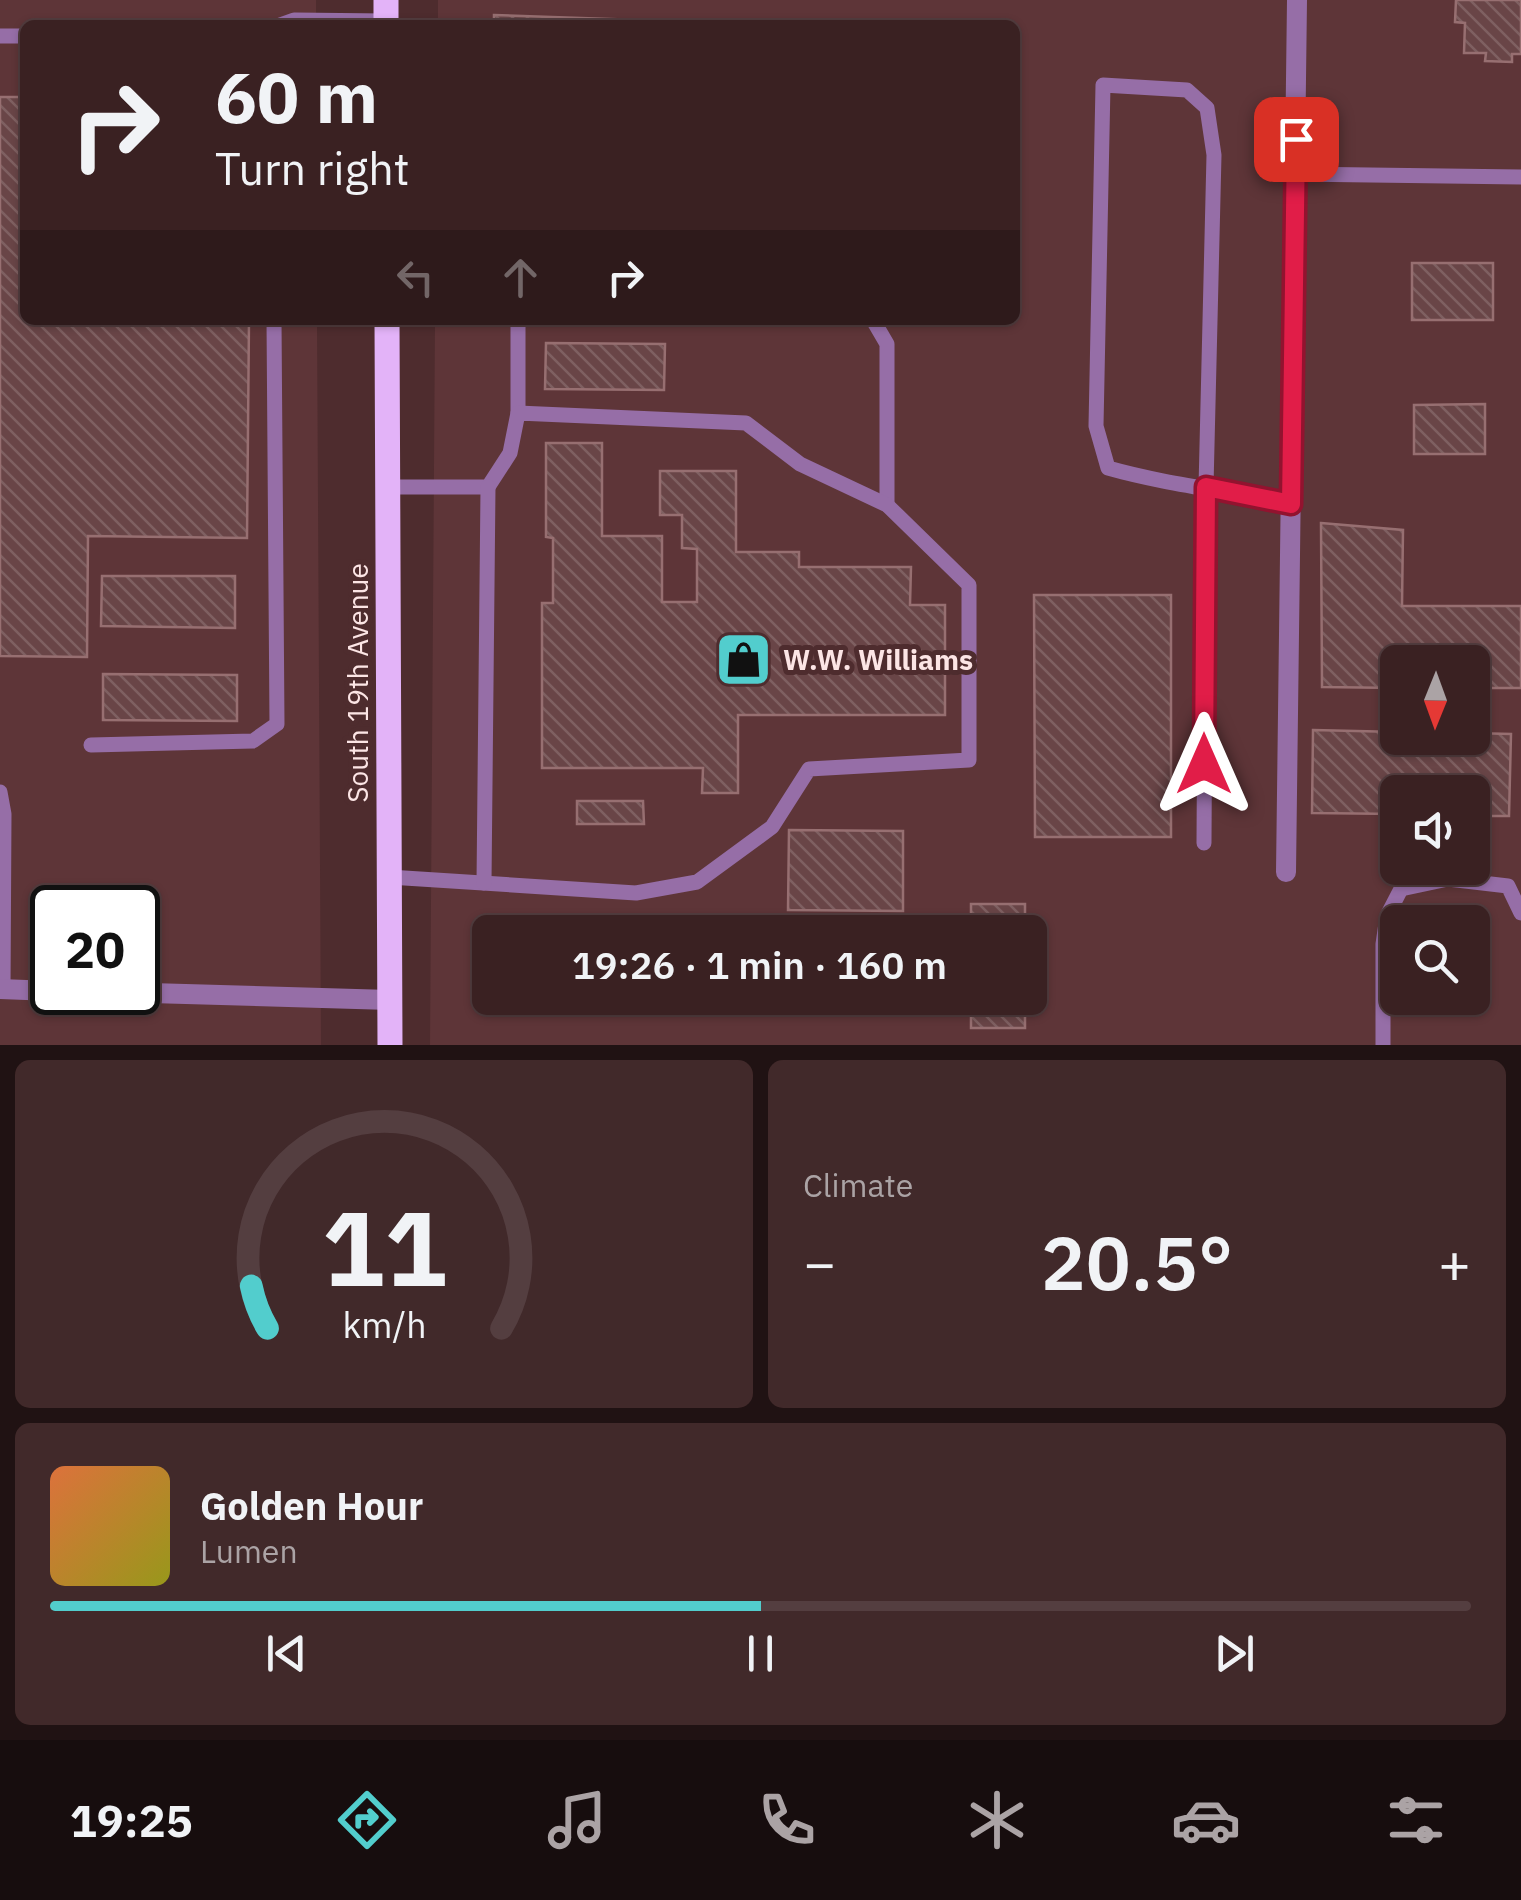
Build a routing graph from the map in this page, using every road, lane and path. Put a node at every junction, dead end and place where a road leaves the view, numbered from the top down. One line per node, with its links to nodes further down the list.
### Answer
1 (1298, 0): 4 (street)
2 (386, 15): 3 (lane)
3 (294, 20)
4 (1295, 174): 5 (lane); 14 (street)
5 (1521, 177)
6 (274, 325): 16 (lane)
7 (387, 325): 11 (main road, South 19th Avenue)
8 (518, 325): 10 (lane)
9 (876, 325): 15 (lane)
10 (518, 413): 12 (lane); 15 (lane)
11 (388, 487): 12 (lane); 20 (main road, South 19th Avenue)
12 (488, 487): 22 (lane)
13 (1206, 487): 13 (lane); 14 (lane); 18 (lane)
14 (1291, 504): 19 (street)
15 (887, 505): 22 (lane)
16 (91, 744)
17 (0, 792): 21 (lane)
18 (1204, 843)
19 (1286, 872)
20 (389, 877): 22 (lane); 27 (main road, South 19th Avenue)
21 (2, 879): 24 (lane)
22 (484, 884)
23 (1521, 913): 29 (lane)
24 (1, 990): 25 (street)
25 (30, 991)
26 (160, 993): 27 (street)
27 (390, 1000): 28 (main road, South 19th Avenue)
28 (390, 1045)
29 (1383, 1045)

